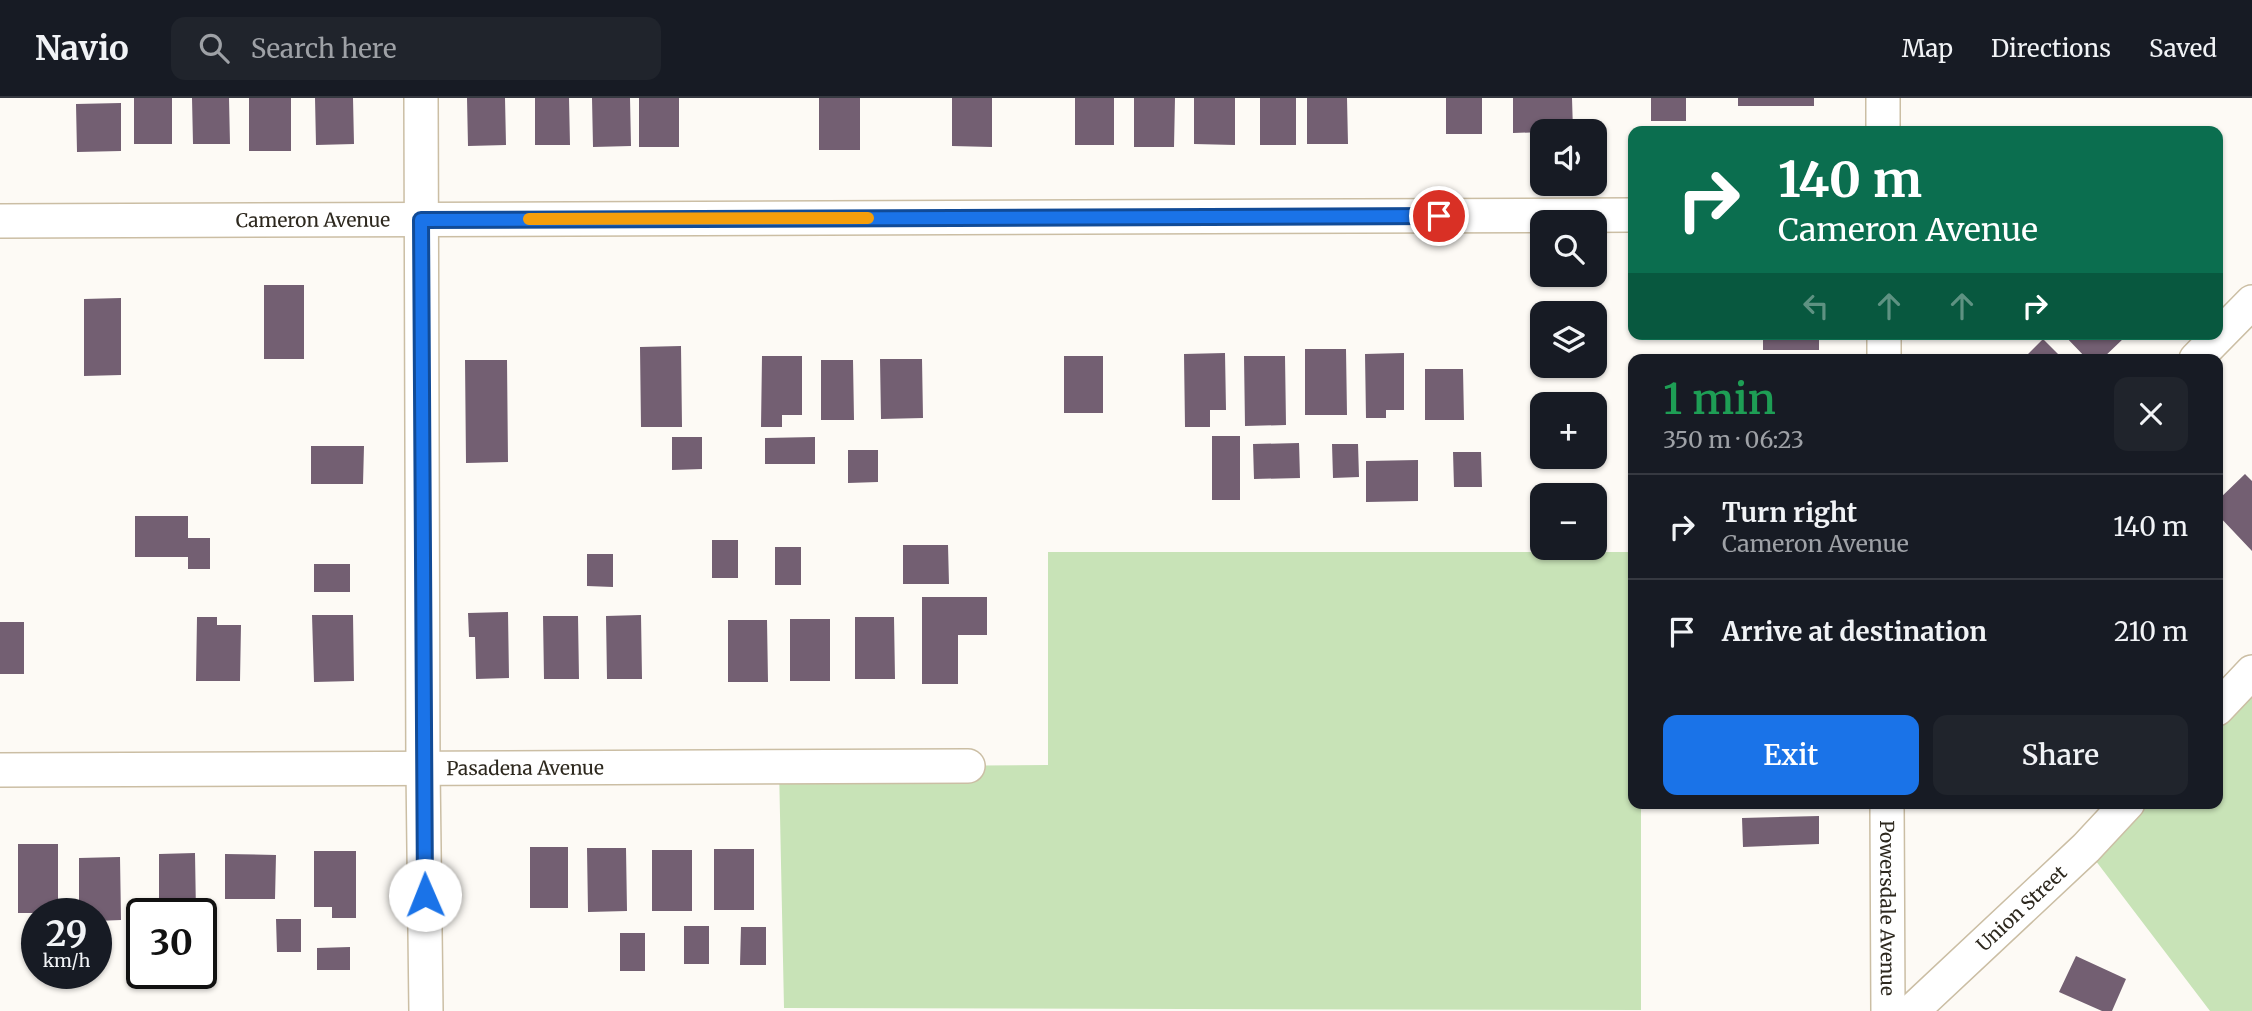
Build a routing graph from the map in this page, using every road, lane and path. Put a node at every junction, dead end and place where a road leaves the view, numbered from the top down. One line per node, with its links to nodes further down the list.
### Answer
1 (421, 98): 5 (street)
2 (1883, 98): 3 (street)
3 (1883, 126)
4 (1628, 215): 5 (street, Cameron Avenue)
5 (421, 220): 6 (street, Cameron Avenue); 14 (street)
6 (0, 221)
7 (2252, 302): 8 (street)
8 (2223, 332)
9 (2215, 340): 10 (street)
10 (2201, 354)
11 (2252, 672): 12 (street)
12 (2223, 703)
13 (968, 766): 14 (street, Pasadena Avenue)
14 (423, 768): 15 (street, Pasadena Avenue); 18 (street)
15 (0, 770)
16 (1887, 809): 19 (street, Powersdale Avenue)
17 (2122, 809): 20 (street, Union Street)
18 (426, 1011)
19 (1888, 1011)
20 (1912, 1011)

